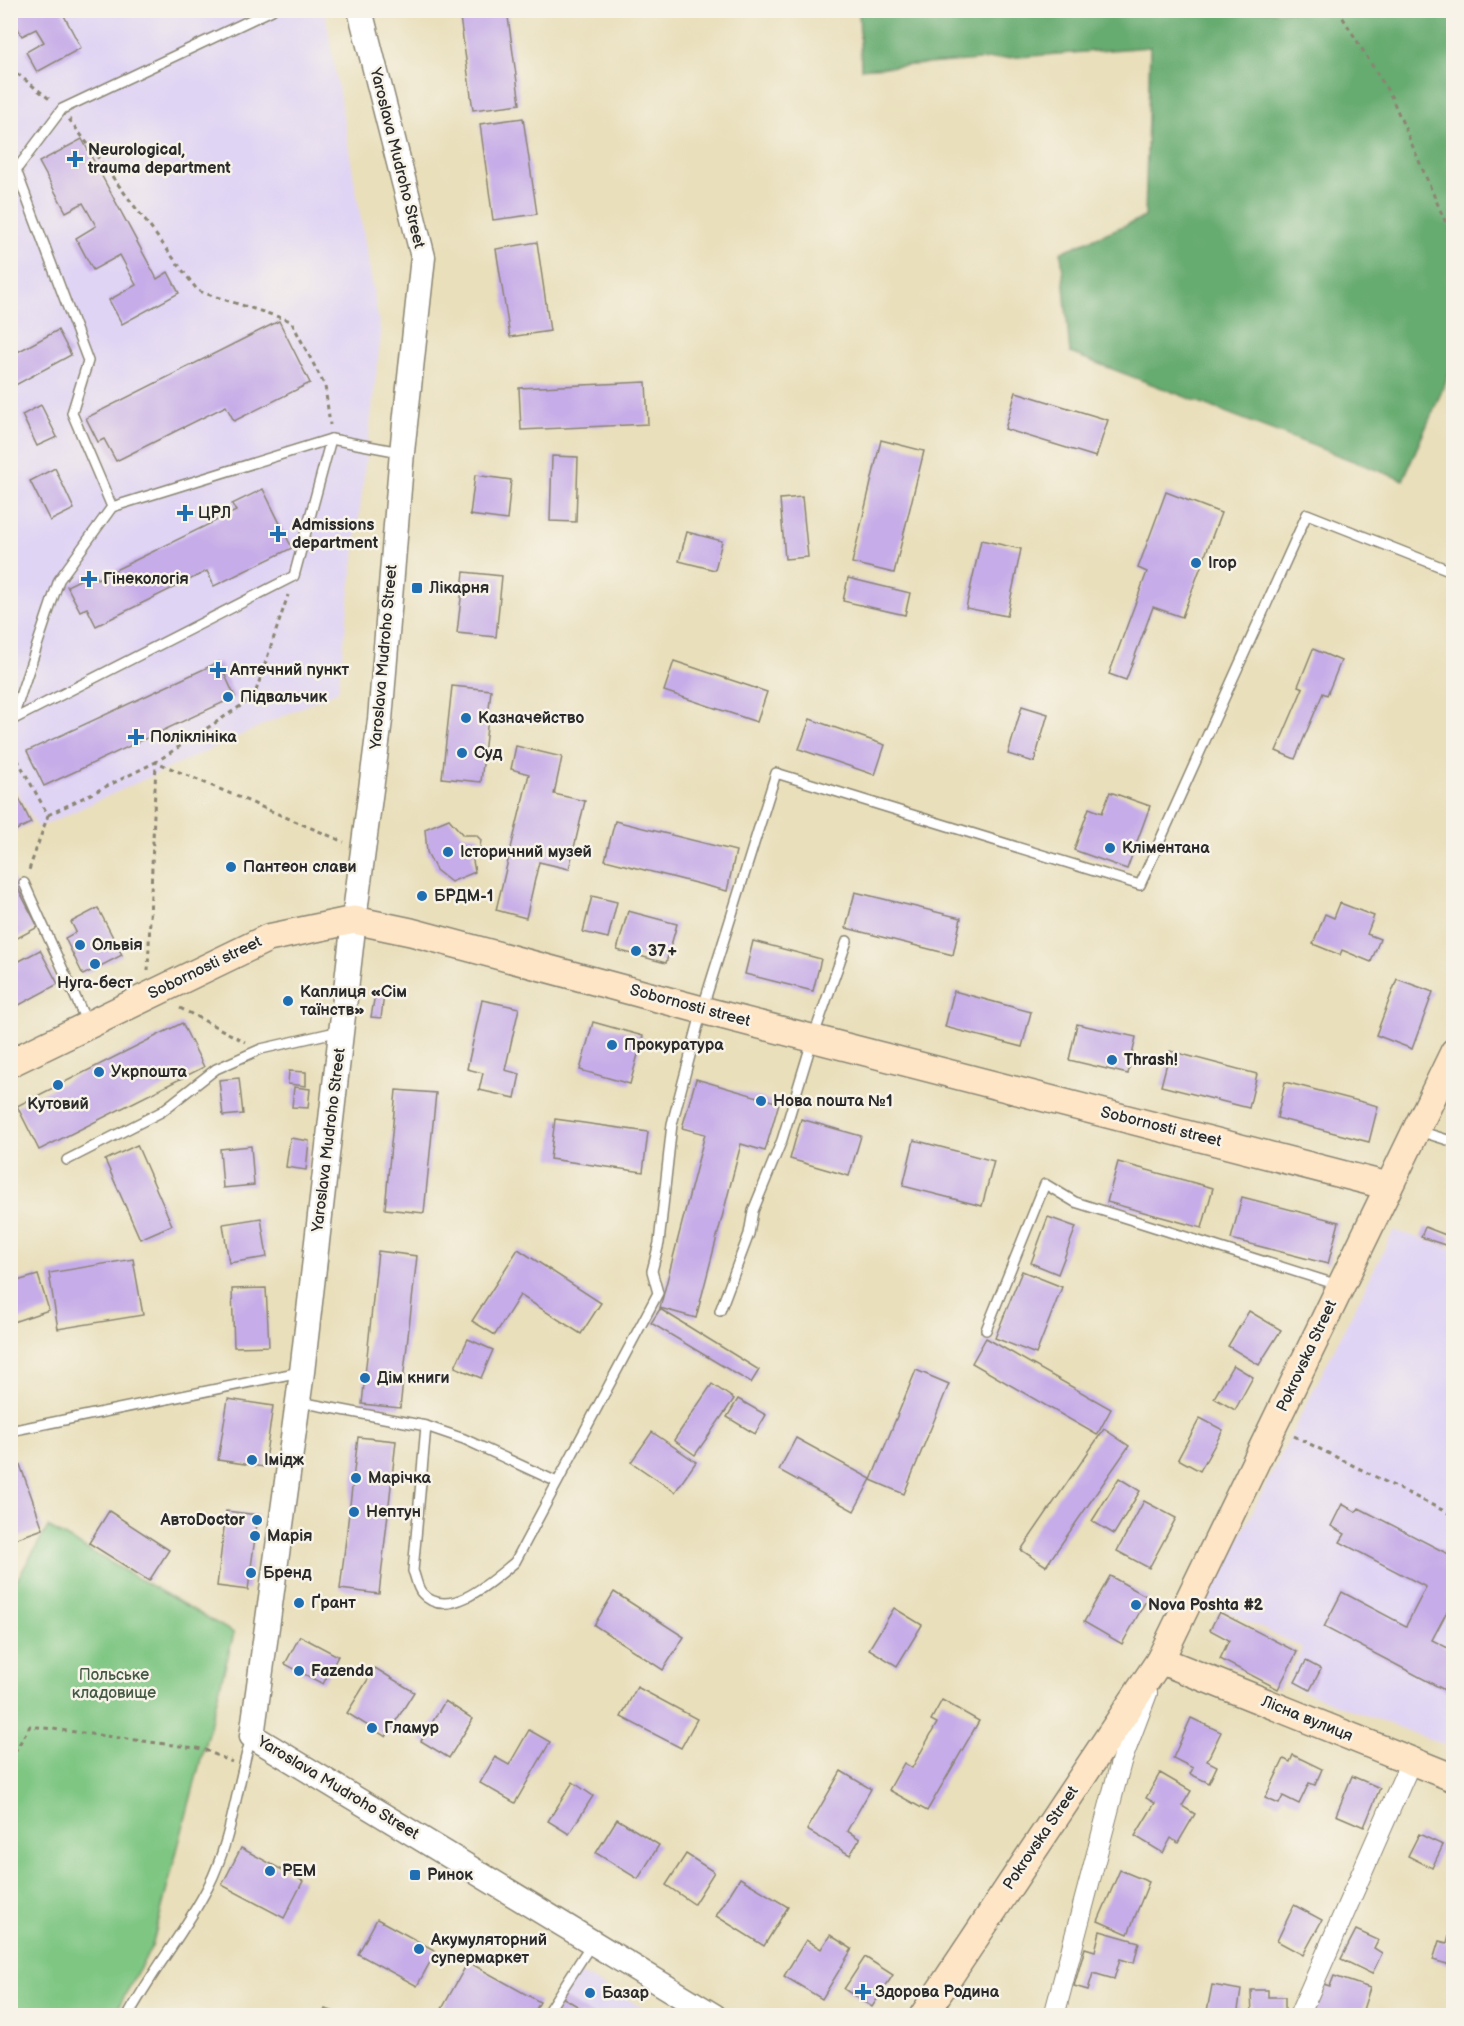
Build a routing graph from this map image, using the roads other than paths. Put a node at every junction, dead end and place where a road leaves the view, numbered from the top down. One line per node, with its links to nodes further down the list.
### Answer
1 (272, 10): 3 (lane)
2 (360, 10): 5 (street, Yaroslava Mudroho Street)
3 (13, 173): 6 (lane)
4 (331, 439): 5 (lane); 6 (lane); 8 (lane)
5 (402, 452): 10 (street, Yaroslava Mudroho Street)
6 (112, 507): 8 (lane)
7 (1454, 572): 12 (lane)
8 (12, 720)
9 (24, 884): 13 (lane)
10 (354, 920): 12 (main road, Sobornosti street); 13 (main road, Sobornosti street); 14 (street, Yaroslava Mudroho Street)
11 (847, 940): 15 (lane)
12 (702, 1010): 15 (main road, Sobornosti street); 29 (lane)
13 (88, 1025): 17 (main road, Sobornosti street)
14 (342, 1030): 20 (lane); 25 (street, Yaroslava Mudroho Street)
15 (813, 1038): 21 (main road, Sobornosti street); 23 (lane)
16 (1454, 1052): 18 (main road, Pokrovska Street)
17 (10, 1063)
18 (1415, 1130): 19 (lane); 21 (main road, Pokrovska Street)
19 (1454, 1142)
20 (67, 1160)
21 (1388, 1186): 22 (main road, Pokrovska Street)
22 (1341, 1285): 24 (lane); 30 (main road, Pokrovska Street)
23 (720, 1311)
24 (986, 1330)
25 (302, 1372): 26 (street, Yaroslava Mudroho Street); 28 (lane)
26 (298, 1402): 27 (lane); 31 (street, Yaroslava Mudroho Street)
27 (426, 1426): 29 (lane); 29 (lane)
28 (10, 1431)
29 (557, 1482)
30 (1160, 1660): 32 (main road, Лісна вулиця); 38 (main road, Pokrovska Street); 39 (street, Pokrovska Street)
31 (252, 1736): 34 (street, Yaroslava Mudroho Street); 35 (lane)
32 (1411, 1761): 33 (main road, Лісна вулиця); 40 (street)
33 (1454, 1778)
34 (592, 1943): 36 (lane); 37 (street, Yaroslava Mudroho Street)
35 (128, 2016)
36 (545, 2016)
37 (714, 2016)
38 (923, 2016)
39 (1054, 2016)
40 (1299, 2016)

